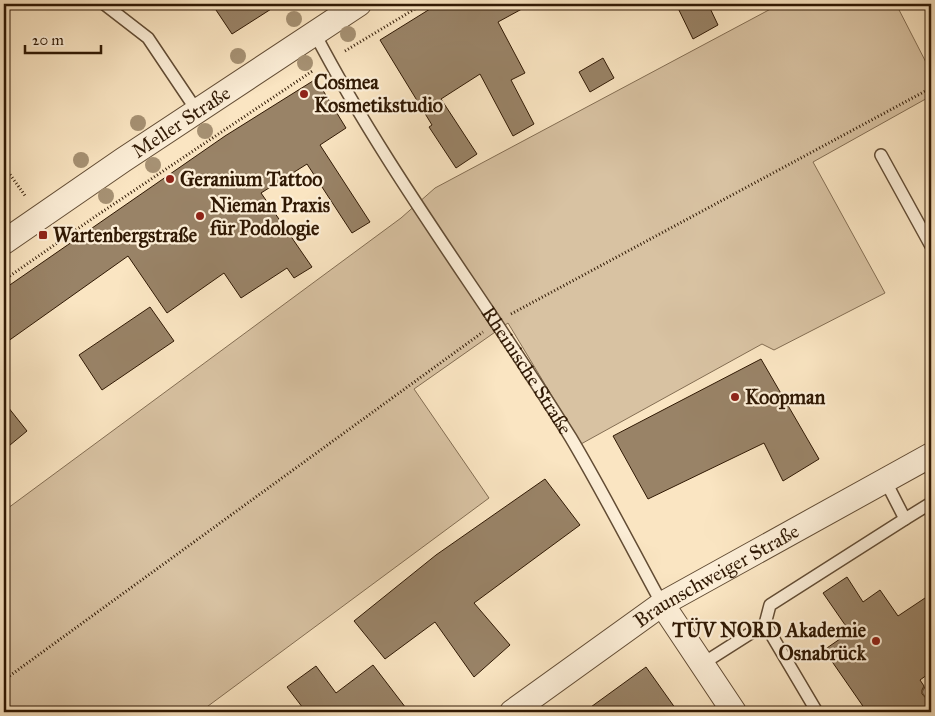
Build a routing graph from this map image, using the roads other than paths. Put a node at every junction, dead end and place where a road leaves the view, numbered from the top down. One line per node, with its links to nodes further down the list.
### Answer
1 (104, 4): 4 (lane)
2 (359, 4): 3 (street, Meller Straße)
3 (314, 32): 4 (street, Meller Straße); 12 (lane, Rheinische Straße)
4 (197, 111): 6 (street, Meller Straße)
5 (881, 155): 7 (lane)
6 (4, 242)
7 (931, 246)
8 (931, 455): 9 (street, Braunschweiger Straße)
9 (885, 480): 11 (lane); 12 (street, Braunschweiger Straße)
10 (931, 503): 11 (lane)
11 (905, 519): 13 (lane)
12 (662, 604): 14 (street, Rheinische Straße); 15 (street, Braunschweiger Straße)
13 (765, 624): 14 (lane); 17 (lane)
14 (702, 664): 16 (street, Rheinische Straße)
15 (512, 712)
16 (734, 712)
17 (817, 712)

